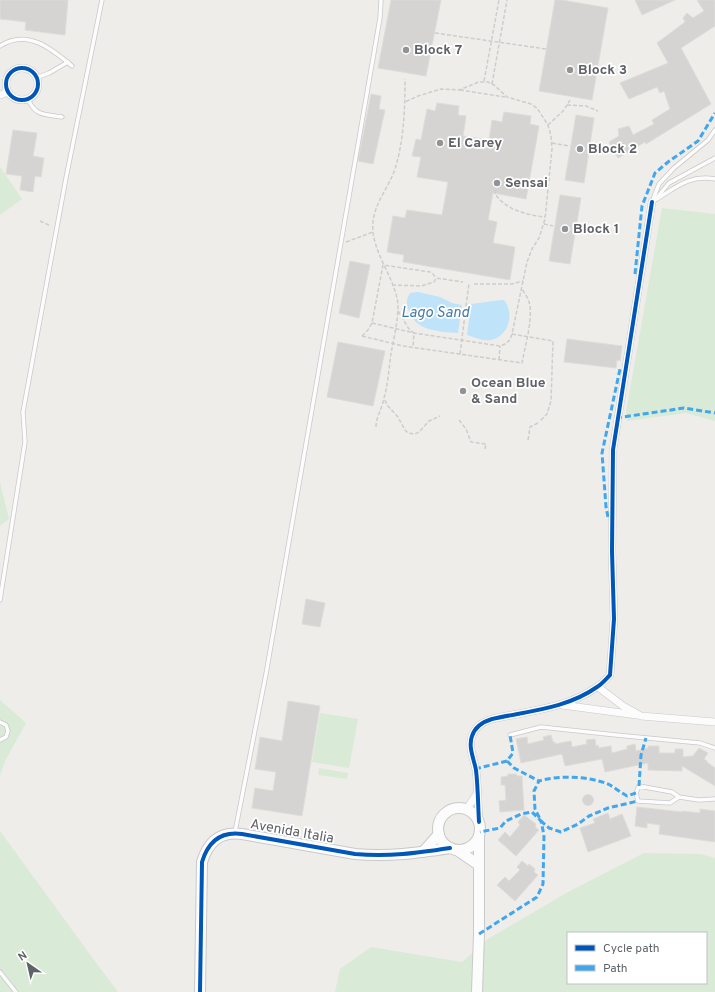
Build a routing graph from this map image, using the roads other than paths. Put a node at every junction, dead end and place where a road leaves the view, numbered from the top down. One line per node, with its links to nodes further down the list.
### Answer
1 (102, 0): 15 (lane)
2 (381, 0): 29 (lane)
3 (0, 46): 4 (lane)
4 (68, 62): 5 (lane); 6 (lane)
5 (72, 66)
6 (36, 78): 7 (street); 9 (street)
7 (8, 92): 8 (street); 9 (street)
8 (0, 95)
9 (28, 99): 10 (lane)
10 (62, 117)
11 (715, 130): 14 (lane)
12 (715, 158): 14 (lane)
13 (715, 179): 14 (lane)
14 (652, 202): 16 (street)
15 (0, 600)
16 (598, 687): 17 (street); 18 (street)
17 (561, 705): 18 (street); 24 (street)
18 (642, 716): 20 (street)
19 (0, 722): 22 (lane)
20 (715, 722)
21 (510, 735): 23 (lane)
22 (0, 740)
23 (715, 748)
24 (477, 794): 27 (street); 28 (street)
25 (679, 797): 25 (lane); 26 (lane)
26 (715, 798)
27 (466, 810): 28 (street); 30 (street)
28 (479, 822): 31 (street)
29 (235, 833): 33 (street, Avenida Italia); 37 (street, Avenida Italia)
30 (439, 834): 32 (street); 33 (street)
31 (479, 836): 32 (street); 34 (street)
32 (454, 849): 33 (street, Avenida Italia); 34 (street)
33 (423, 852)
34 (479, 865): 38 (street)
35 (0, 972): 36 (lane)
36 (16, 992)
37 (200, 992)
38 (477, 992)

